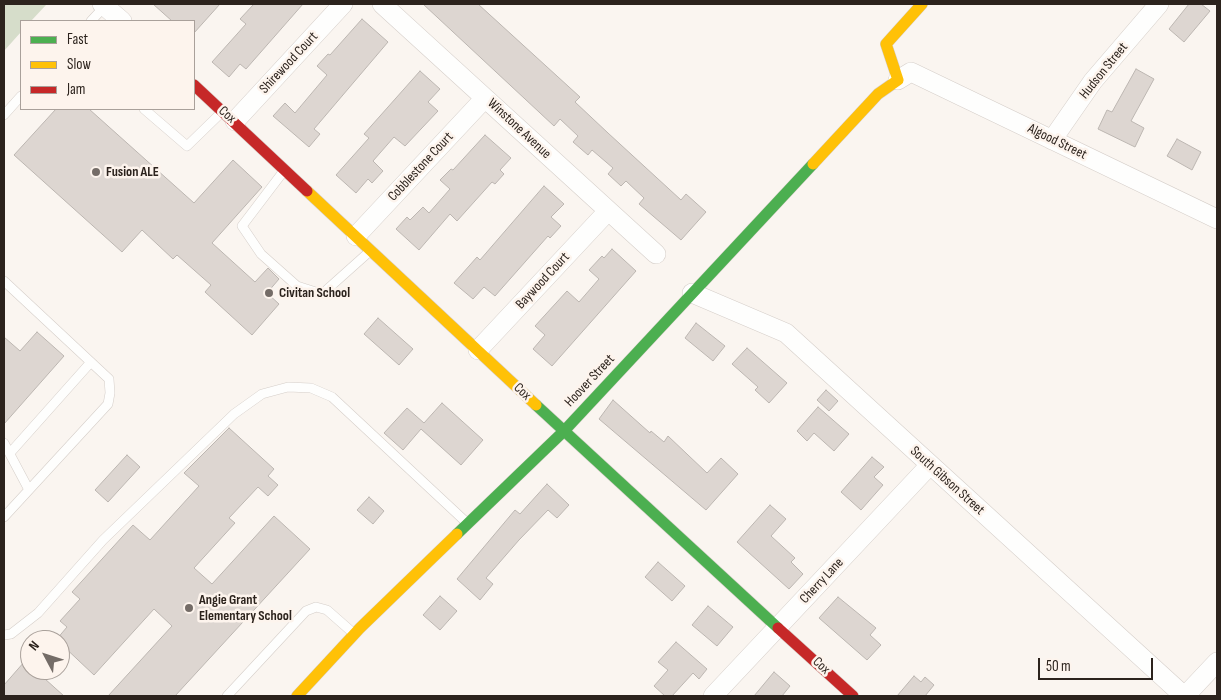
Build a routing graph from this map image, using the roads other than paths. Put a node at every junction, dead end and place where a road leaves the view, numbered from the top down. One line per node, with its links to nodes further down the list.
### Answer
1 (343, 4): 14 (street, Shirewood Court)
2 (382, 4): 11 (street, Winstone Avenue)
3 (922, 4): 8 (street)
4 (1159, 4): 15 (street, Hudson Street)
5 (103, 5): 6 (lane); 7 (street)
6 (91, 20)
7 (121, 20)
8 (898, 80): 15 (street, Algood Street); 23 (street, Hoover Street)
9 (195, 86): 14 (street, Cox)
10 (20, 97): 13 (lane)
11 (485, 98): 17 (street, Winstone Avenue); 19 (street, Cobblestone Court)
12 (145, 110): 14 (lane)
13 (4, 115)
14 (229, 116): 16 (street, Cox)
15 (1052, 140): 18 (street, Algood Street)
16 (285, 169): 19 (street, Cox); 20 (lane)
17 (608, 211): 21 (street, Winstone Avenue); 24 (street, Baywood Court)
18 (1217, 219)
19 (356, 236): 20 (street, Cox)
20 (371, 250): 24 (street, Cox)
21 (656, 254)
22 (4, 281): 25 (lane)
23 (692, 293): 26 (street, Hoover Street); 29 (street, South Gibson Street)
24 (478, 350): 26 (street, Cox)
25 (91, 362): 28 (lane); 30 (lane)
26 (564, 431): 32 (street, Hoover Street); 33 (street, Cox)
27 (4, 442): 28 (lane)
28 (10, 452): 30 (lane)
29 (930, 466): 33 (street, Cherry Lane); 41 (street, South Gibson Street)
30 (29, 490): 31 (lane)
31 (4, 518)
32 (468, 524): 34 (street, Hoover Street); 35 (lane)
33 (778, 627): 39 (street, Cherry Lane); 40 (street, Cox)
34 (354, 634): 37 (lane); 38 (street, Hoover Street)
35 (4, 635)
36 (1217, 662): 41 (street)
37 (227, 696)
38 (297, 696)
39 (713, 696)
40 (853, 696)
41 (1185, 696)

